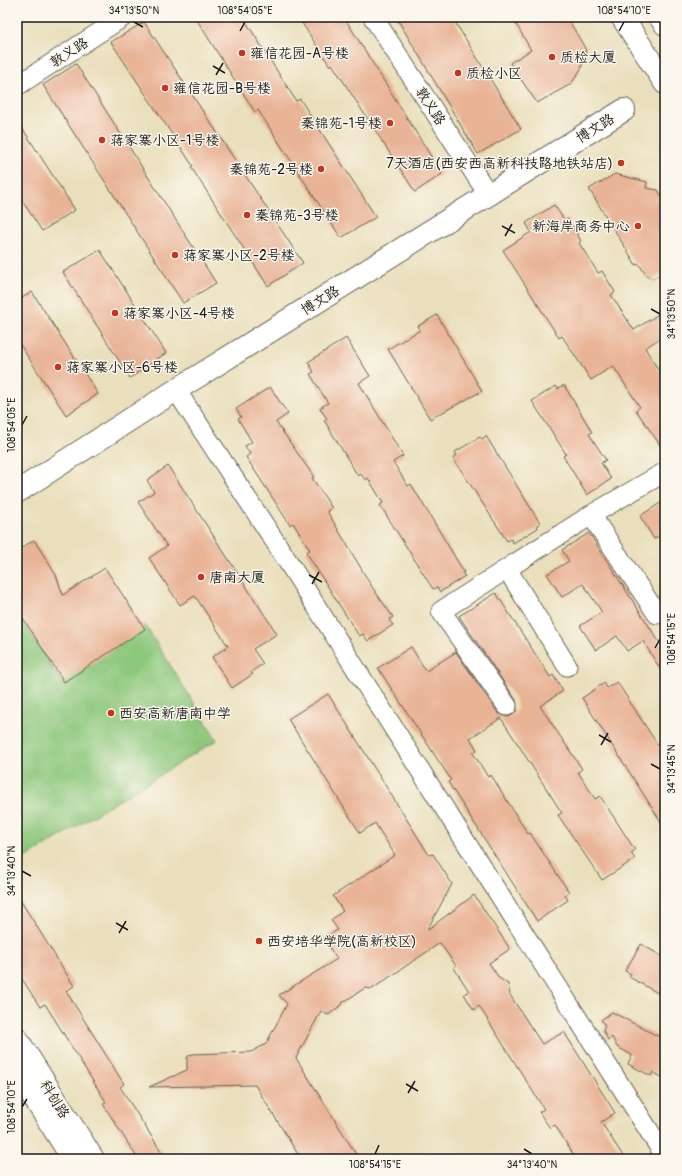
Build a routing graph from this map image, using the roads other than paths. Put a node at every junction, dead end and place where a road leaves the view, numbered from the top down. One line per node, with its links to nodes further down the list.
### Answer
1 (123, 17): 6 (street, 敦义路)
2 (373, 17): 9 (street, 敦义路)
3 (622, 17): 7 (street)
4 (660, 17): 5 (street)
5 (665, 24)
6 (17, 80)
7 (665, 83)
8 (624, 110): 9 (street, 博文路)
9 (488, 194): 10 (street, 博文路)
10 (176, 390): 12 (street, 博文路); 20 (street)
11 (665, 472): 13 (street)
12 (17, 492)
13 (591, 515): 14 (street); 15 (street)
14 (507, 569): 16 (street); 17 (street)
15 (656, 614)
16 (567, 666)
17 (507, 706)
18 (17, 1039): 22 (street, 科创路)
19 (17, 1071): 21 (street, 科创路)
20 (665, 1156)
21 (73, 1159)
22 (93, 1159)

